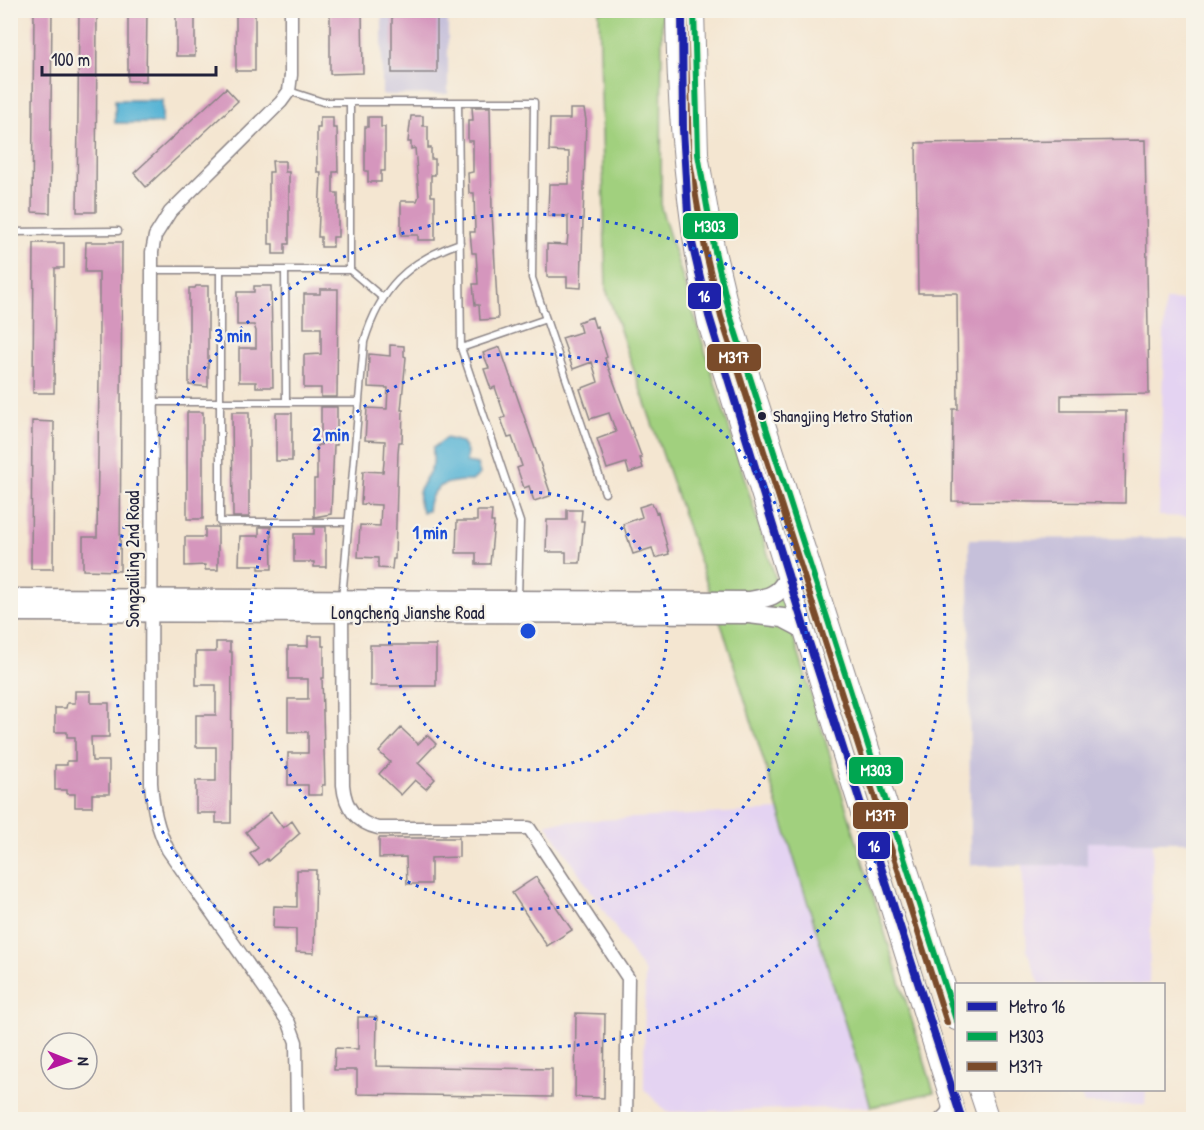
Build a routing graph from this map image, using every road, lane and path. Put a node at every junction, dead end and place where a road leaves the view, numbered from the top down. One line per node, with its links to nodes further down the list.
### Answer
1 (291, 10): 4 (street)
2 (676, 10): 23 (main road)
3 (694, 10): 30 (main road)
4 (289, 91): 5 (lane); 10 (street, Songzailing 2nd Road)
5 (350, 102): 6 (lane); 13 (lane)
6 (458, 102): 9 (lane); 15 (lane)
7 (118, 231): 8 (lane)
8 (10, 232)
9 (460, 243): 14 (lane); 16 (lane)
10 (152, 270): 11 (lane); 17 (street, Songzailing 2nd Road)
11 (220, 270): 12 (lane); 18 (lane)
12 (285, 270): 13 (lane); 19 (lane)
13 (350, 270): 14 (lane)
14 (382, 298): 20 (lane)
15 (546, 319): 16 (lane); 21 (lane)
16 (461, 348): 27 (lane)
17 (152, 402): 18 (lane); 25 (street, Songzailing 2nd Road)
18 (220, 402): 19 (lane); 22 (lane)
19 (286, 402): 20 (lane)
20 (359, 402): 22 (lane)
21 (605, 493)
22 (349, 522): 26 (lane)
23 (787, 579): 27 (street, Longcheng Jianshe Road); 29 (main road)
24 (10, 598): 25 (street, Longcheng Jianshe Road)
25 (151, 605): 26 (street, Longcheng Jianshe Road); 28 (street, Longcheng Jianshe Road); 33 (street, Songzailing 2nd Road)
26 (342, 606): 27 (street, Longcheng Jianshe Road); 34 (street)
27 (517, 607): 29 (street, Longcheng Jianshe Road)
28 (10, 612)
29 (802, 628): 32 (main road)
30 (955, 1014)
31 (980, 1091): 36 (main road)
32 (955, 1110): 35 (street)
33 (297, 1119)
34 (626, 1119)
35 (940, 1119)
36 (989, 1119)

